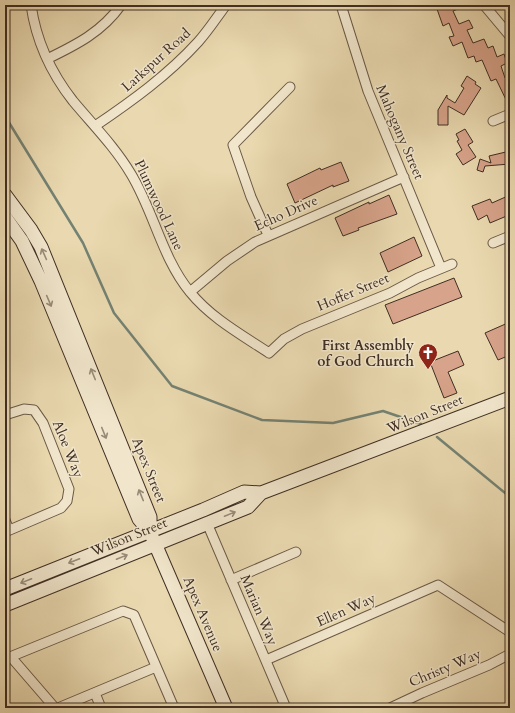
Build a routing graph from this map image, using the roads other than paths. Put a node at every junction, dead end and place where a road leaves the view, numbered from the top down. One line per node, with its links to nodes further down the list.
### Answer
1 (31, 5): 7 (street, Plumwood Lane)
2 (121, 5): 7 (street)
3 (226, 5): 11 (street, Larkspur Road)
4 (341, 5): 12 (street, Mahogany Street)
5 (484, 5): 6 (street)
6 (510, 36)
7 (47, 59): 11 (street, Plumwood Lane)
8 (290, 87): 15 (street)
9 (510, 114): 10 (street)
10 (493, 121)
11 (95, 126): 20 (street, Plumwood Lane)
12 (404, 177): 15 (street, Echo Drive); 19 (street, Mahogany Street)
13 (5, 195): 28 (main road, Apex Street, one-way to 13)
14 (5, 217): 28 (main road, Apex Street, one-way to 28)
15 (268, 235): 20 (street, Echo Drive)
16 (510, 236): 17 (street)
17 (493, 243)
18 (452, 264): 19 (street, Hoffer Street)
19 (441, 268): 21 (street, Hoffer Street)
20 (190, 292): 21 (street, Plumwood Lane)
21 (269, 353)
22 (510, 398): 24 (main road, Wilson Street)
23 (5, 415): 27 (street, Aloe Way)
24 (261, 493): 26 (main road, Wilson Street, one-way to 24); 28 (main road, Wilson Street)
25 (5, 520): 27 (street)
26 (206, 523): 28 (main road, Wilson Street); 30 (street, Marian Way)
27 (7, 531)
28 (153, 538): 31 (main road, Wilson Street, one-way to 31); 32 (main road, Wilson Street, one-way to 28); 42 (main road, Apex Avenue)
29 (296, 552): 30 (street)
30 (231, 580): 36 (street, Marian Way)
31 (5, 589)
32 (5, 605)
33 (510, 632): 36 (street, Ellen Way)
34 (510, 654): 44 (street, Christy Way)
35 (8, 658): 37 (street); 39 (street)
36 (266, 660): 43 (street, Marian Way)
37 (156, 668): 38 (street); 41 (street)
38 (95, 693): 39 (street); 40 (street)
39 (57, 708)
40 (101, 708)
41 (174, 708)
42 (226, 708)
43 (286, 708)
44 (390, 708)

